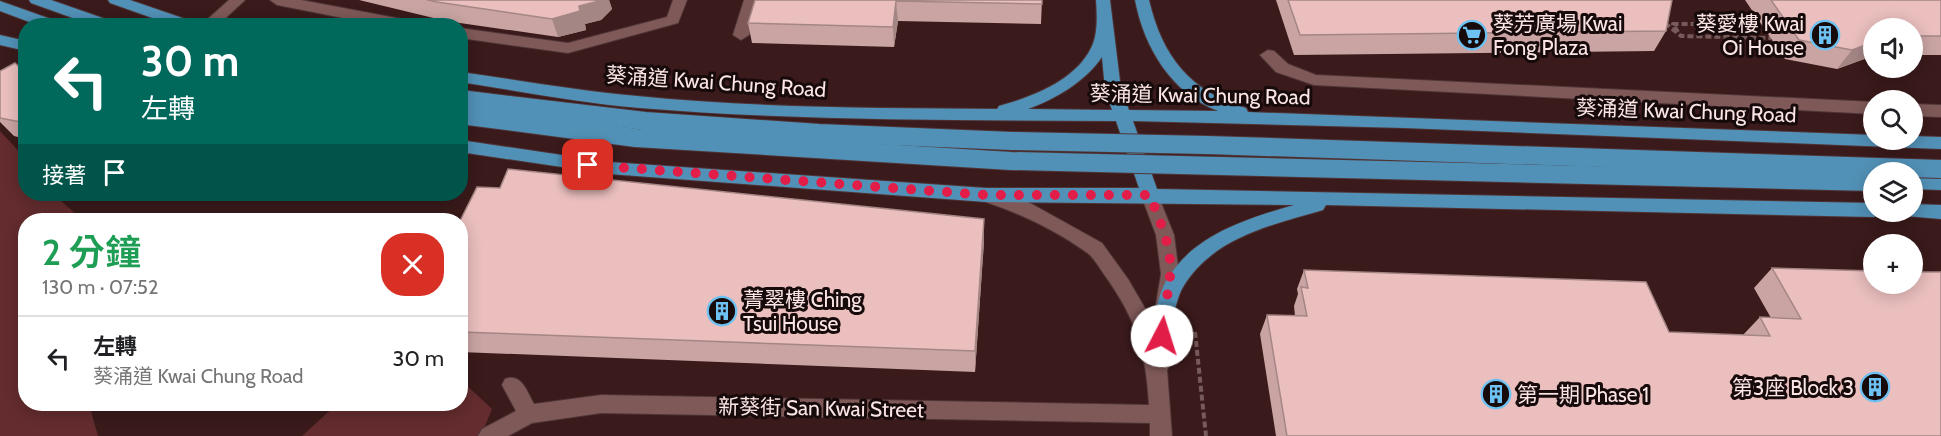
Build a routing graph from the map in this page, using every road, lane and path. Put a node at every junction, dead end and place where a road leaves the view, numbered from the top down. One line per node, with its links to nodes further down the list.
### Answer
1 (36, 0): 11 (main road)
2 (117, 0): 12 (main road)
3 (277, 0): 14 (street)
4 (680, 0): 18 (street)
5 (751, 0): 19 (street)
6 (1103, 0): 15 (main road)
7 (1142, 0): 35 (main road)
8 (233, 4): 13 (street)
9 (0, 6): 10 (main road)
10 (34, 18)
11 (89, 18)
12 (169, 18)
13 (216, 18)
14 (370, 18)
15 (1104, 19): 32 (main road); 34 (main road)
16 (1660, 20): 20 (path)
17 (1734, 24): 20 (path)
18 (468, 33)
19 (741, 35)
20 (1681, 36): 21 (path)
21 (1771, 38)
22 (0, 40): 23 (main road)
23 (18, 44)
24 (1268, 55): 29 (street)
25 (684, 70): 27 (path)
26 (468, 77): 34 (main road, 葵涌道 Kwai Chung Road)
27 (682, 78)
28 (468, 100): 38 (main road, 葵涌道 Kwai Chung Road, bridge)
29 (1863, 107)
30 (1923, 110): 31 (street)
31 (1941, 111)
32 (1122, 115): 34 (main road, 葵涌道 Kwai Chung Road); 35 (main road, 葵涌道 Kwai Chung Road); 43 (main road)
33 (468, 116): 39 (main road, bridge)
34 (929, 116)
35 (1281, 119): 36 (main road, 葵涌道 Kwai Chung Road)
36 (1941, 143)
37 (468, 147): 42 (main road)
38 (1941, 169)
39 (1863, 182)
40 (1923, 183): 41 (main road)
41 (1941, 184)
42 (986, 195): 43 (main road); 52 (street)
43 (1150, 195): 44 (main road); 48 (street)
44 (1336, 199): 45 (main road); 48 (main road)
45 (1863, 210)
46 (1923, 211): 47 (main road)
47 (1941, 212)
48 (1163, 316): 52 (street)
49 (1195, 328): 55 (path)
50 (512, 385): 51 (street)
51 (529, 414): 52 (street, 新葵街 San Kwai Street); 53 (street, 新葵街 San Kwai Street)
52 (1159, 414): 54 (street)
53 (489, 436)
54 (1161, 436)
55 (1206, 436)

